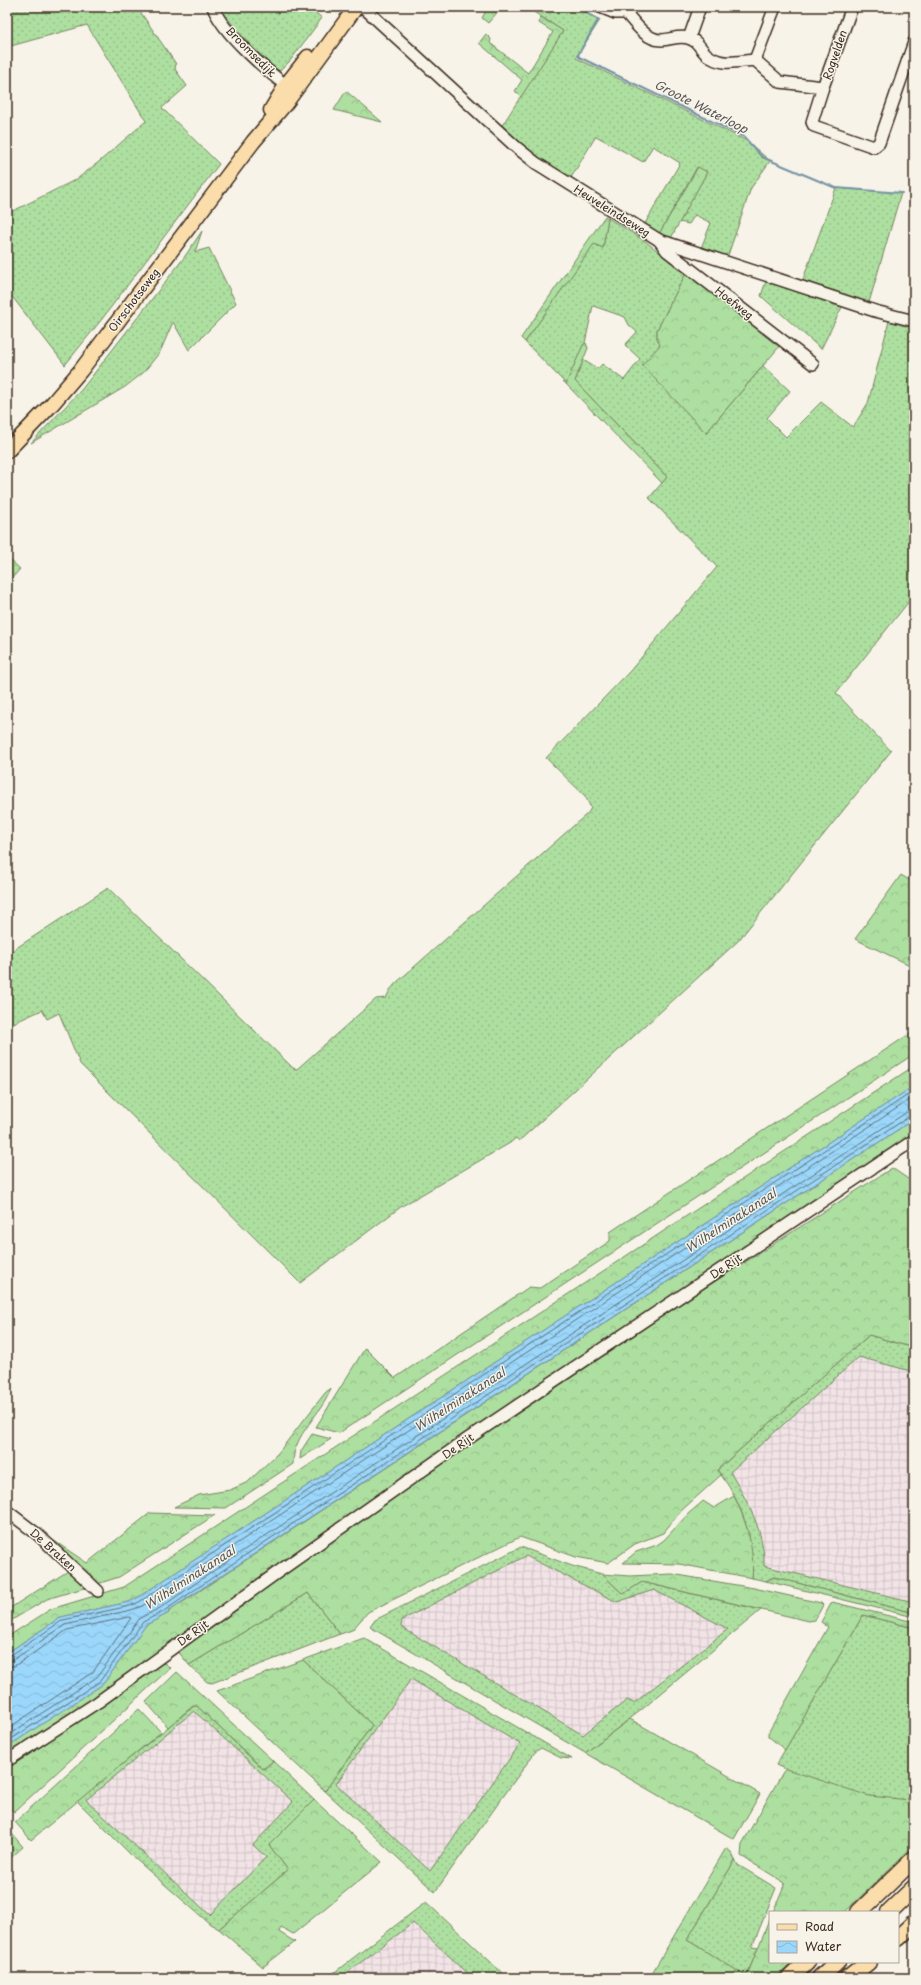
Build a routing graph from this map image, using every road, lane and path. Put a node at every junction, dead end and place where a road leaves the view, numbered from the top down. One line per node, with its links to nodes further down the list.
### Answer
1 (213, 7): 14 (street, Broomsedijk)
2 (344, 7): 14 (main road, Oirschotseweg)
3 (356, 7): 14 (main road, Oirschotseweg)
4 (363, 7): 15 (street, Heuveleindseweg)
5 (600, 7): 9 (street)
6 (700, 7): 10 (street)
7 (775, 7): 12 (street)
8 (852, 7): 13 (street, Rogvelden)
9 (627, 10): 10 (street)
10 (689, 38): 12 (street)
11 (914, 42): 13 (street)
12 (755, 60): 13 (street, Rogvelden)
13 (823, 87)
14 (290, 88): 18 (main road, Oirschotseweg)
15 (659, 240): 16 (street, Heuveleindseweg); 17 (street, Hoefweg)
16 (914, 321)
17 (813, 364)
18 (7, 451)
19 (914, 1140): 22 (street, De Rijt)
20 (7, 1511): 21 (street, De Braken)
21 (98, 1591)
22 (7, 1761)
23 (914, 1859): 25 (highway)
24 (914, 1888): 26 (highway)
25 (860, 1911)
26 (890, 1911)
27 (914, 1923): 28 (highway)
28 (899, 1937)
29 (806, 1963): 33 (highway)
30 (836, 1963): 34 (highway)
31 (867, 1963): 35 (highway)
32 (875, 1963): 36 (highway)
33 (790, 1978)
34 (820, 1978)
35 (848, 1978)
36 (864, 1978)

